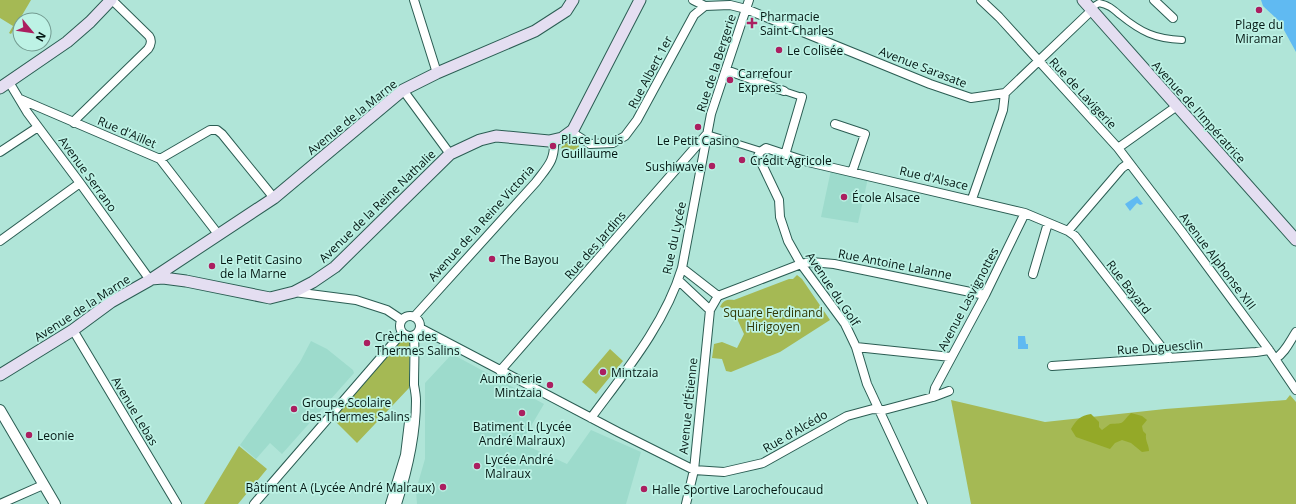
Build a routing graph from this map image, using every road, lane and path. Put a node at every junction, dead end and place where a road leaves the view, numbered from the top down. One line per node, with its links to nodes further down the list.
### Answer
1 (112, 0): 17 (main road); 24 (street)
2 (414, 0): 16 (street)
3 (573, 0): 16 (main road, Avenue de la Marne)
4 (640, 0): 27 (main road)
5 (693, 0): 9 (street)
6 (749, 0): 11 (street, Rue de la Bergerie)
7 (981, 0): 14 (street, Rue de Lavigerie)
8 (1154, 0): 12 (street)
9 (705, 6): 11 (street); 27 (street, Rue Albert 1er)
10 (1089, 6): 13 (street); 14 (street); 23 (main road, Avenue de l'Impératrice)
11 (746, 9): 15 (street, Rue de la Bergerie); 20 (street, Avenue Sarasate)
12 (1173, 18)
13 (1182, 40)
14 (1038, 62): 20 (street); 30 (street, Rue de Lavigerie)
15 (726, 70): 19 (street); 28 (street, Rue de la Bergerie)
16 (437, 73): 18 (main road, Avenue de la Marne)
17 (4, 85): 22 (street, Avenue Serrano)
18 (403, 90): 33 (street); 39 (main road, Avenue de la Marne)
19 (784, 91): 21 (street)
20 (1005, 93): 40 (street)
21 (802, 97): 34 (street)
22 (20, 99): 24 (street, Rue d'Aillet); 26 (street, Avenue Serrano)
23 (1177, 106): 30 (street); 45 (main road, Avenue de l'Impératrice)
24 (74, 123): 35 (street, Rue d'Aillet)
25 (835, 124): 37 (street)
26 (38, 127): 31 (street); 38 (street, Avenue Serrano)
27 (572, 131): 29 (main road, Avenue de la Reine Nathalie)
28 (707, 134): 32 (street, Rue d'Alsace); 49 (street, Rue du Lycée); 71 (street, Rue des Jardins)
29 (554, 140): 33 (main road, Avenue de la Reine Nathalie); 58 (street, Avenue de la Reine Victoria)
30 (1118, 148): 36 (street, Avenue Alphonse XIII)
31 (0, 152)
32 (760, 152): 34 (street, Rue d'Alsace); 48 (street, Avenue du Golf)
33 (450, 154): 54 (main road, Avenue de la Reine Nathalie)
34 (785, 154): 37 (street, Rue d'Alsace)
35 (160, 159): 39 (street); 44 (street, Rue d'Aillet)
36 (1129, 163): 43 (street); 66 (street, Avenue Alphonse XIII)
37 (852, 172): 40 (street, Rue d'Alsace)
38 (80, 183): 46 (street); 51 (street, Avenue Serrano)
39 (274, 198): 44 (main road, Avenue de la Marne)
40 (972, 199): 41 (street, Rue d'Alsace)
41 (1025, 213): 42 (street, Rue d'Alsace); 55 (street, Avenue Lasvignottes)
42 (1048, 223): 43 (street, Rue d'Alsace); 50 (street)
43 (1068, 231): 68 (street, Rue Bayard)
44 (218, 234): 47 (main road, Avenue de la Marne)
45 (1296, 240)
46 (0, 241)
47 (179, 261): 51 (main road, Avenue de la Marne); 52 (main road)
48 (801, 264): 55 (street, Rue Antoine Lalanne); 56 (street, Rue Antoine Lalanne); 65 (street, Avenue du Golf)
49 (682, 268): 53 (street, Rue du Lycée); 56 (street)
50 (1033, 274)
51 (150, 280): 52 (main road, Avenue de la Reine Nathalie); 61 (main road, Avenue de la Marne)
52 (183, 280): 54 (main road, Avenue de la Reine Nathalie)
53 (678, 280): 57 (street); 79 (street, Rue du Lycée)
54 (294, 292): 59 (street)
55 (985, 295): 67 (street, Avenue Lasvignottes)
56 (718, 296): 57 (street, Avenue d'Étienne)
57 (710, 310): 80 (street, Avenue d'Étienne)
58 (414, 317): 59 (street); 60 (street)
59 (402, 320): 63 (street)
60 (420, 328): 64 (street); 71 (street, Rue d'Alcédo)
61 (73, 330): 72 (main road, Avenue de la Marne); 84 (street, Avenue Lebas)
62 (1296, 332): 69 (street)
63 (402, 333): 64 (street); 85 (street)
64 (414, 336): 73 (street)
65 (856, 347): 67 (street); 78 (street, Avenue du Golf)
66 (1269, 350): 68 (street, Rue Duguesclin); 69 (street, Avenue Alphonse XIII)
67 (950, 358): 76 (street, Avenue Lasvignottes)
68 (1170, 358): 70 (street, Rue Duguesclin)
69 (1276, 359): 74 (street, Avenue Alphonse XIII)
70 (1052, 366)
71 (500, 370): 79 (street, Rue d'Alcédo)
72 (0, 375)
73 (414, 386): 86 (street); 87 (street)
74 (1296, 390)
75 (949, 391): 76 (street)
76 (933, 397): 78 (street)
77 (0, 410): 81 (street)
78 (878, 410): 80 (street, Rue d'Alcédo); 89 (street, Avenue du Golf)
79 (591, 418): 80 (street, Rue d'Alcédo)
80 (694, 470): 88 (street, Avenue d'Étienne)
81 (43, 485): 82 (street); 83 (street)
82 (0, 504)
83 (55, 504)
84 (177, 504)
85 (254, 504)
86 (390, 504)
87 (397, 504)
88 (686, 504)
89 (922, 504)

